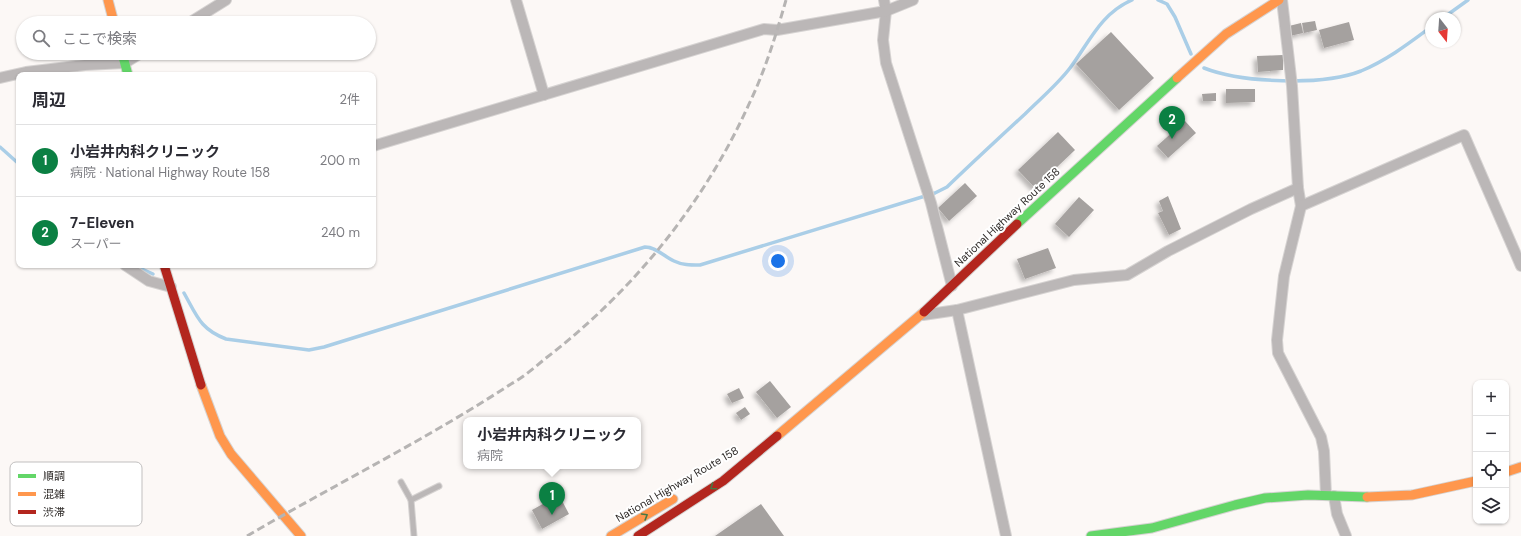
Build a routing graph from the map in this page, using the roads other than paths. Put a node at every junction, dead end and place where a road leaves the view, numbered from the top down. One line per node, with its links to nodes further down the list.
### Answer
1 (108, 0): 9 (main road)
2 (226, 0): 10 (street)
3 (516, 0): 17 (street)
4 (884, 0): 8 (street)
5 (913, 0): 8 (street)
6 (1279, 0): 24 (main road, National Highway Route 158)
7 (1282, 0): 19 (street)
8 (886, 11): 17 (street); 24 (street)
9 (112, 16)
10 (200, 16)
11 (113, 60): 13 (street)
12 (124, 60): 14 (main road)
13 (26, 72)
14 (127, 72)
15 (16, 74): 16 (street)
16 (0, 78)
17 (544, 94): 18 (street)
18 (376, 145)
19 (1298, 188): 20 (street); 26 (street)
20 (1301, 206): 21 (street); 36 (street)
21 (1521, 266)
22 (130, 268): 25 (street)
23 (165, 268): 25 (main road)
24 (952, 286): 27 (main road, National Highway Route 158)
25 (171, 287): 38 (main road)
26 (957, 310): 27 (street); 42 (street)
27 (919, 316): 28 (main road, National Highway Route 158)
28 (754, 454): 33 (main road, National Highway Route 158); 41 (main road, National Highway Route 158, one-way to 41)
29 (1521, 467): 30 (main road)
30 (1509, 471)
31 (1473, 481): 36 (main road)
32 (401, 482): 37 (lane)
33 (704, 482)
34 (439, 486): 37 (lane)
35 (684, 493): 40 (main road, National Highway Route 158, one-way to 35)
36 (1330, 496): 43 (main road); 44 (street)
37 (411, 500): 39 (lane)
38 (301, 536)
39 (414, 536)
40 (611, 536)
41 (638, 536)
42 (1006, 536)
43 (1091, 536)
44 (1346, 536)

